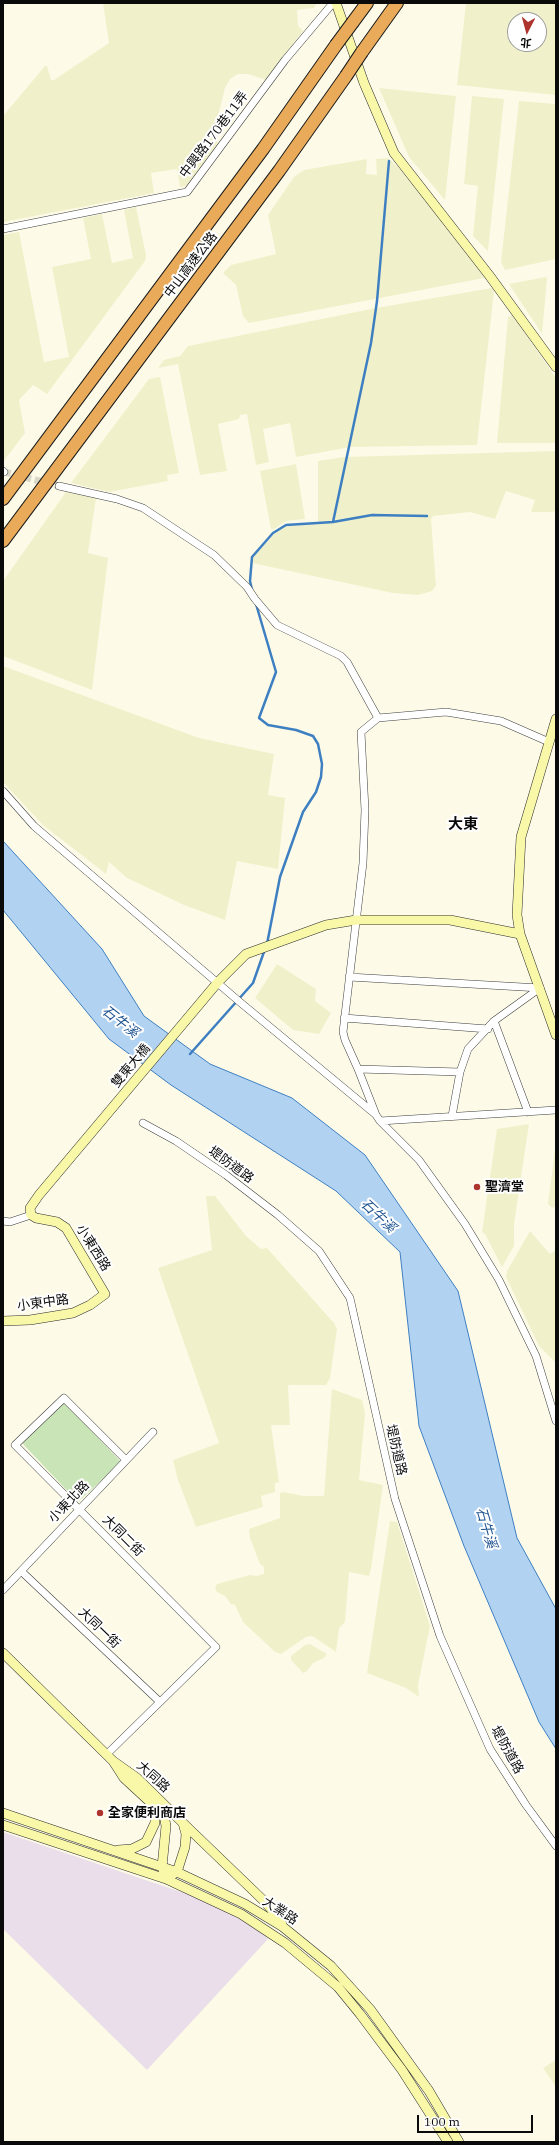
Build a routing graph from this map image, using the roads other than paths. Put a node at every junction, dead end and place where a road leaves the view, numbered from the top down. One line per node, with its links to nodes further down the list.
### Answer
1 (335, 3): 4 (street, 中興路170巷11弄); 5 (main road)
2 (367, 3): 7 (highway, 中山高速公路, bridge)
3 (397, 3): 8 (highway, 中山高速公路, bridge)
4 (3, 229)
5 (556, 367)
6 (59, 486): 9 (street)
7 (3, 499)
8 (3, 541)
9 (378, 718): 11 (street); 13 (street)
10 (556, 719): 11 (main road)
11 (549, 742): 14 (main road)
12 (3, 791): 16 (street)
13 (356, 920): 14 (main road, 雙東大橋); 15 (street); 16 (main road, 雙東大橋)
14 (520, 934): 17 (main road)
15 (349, 977): 17 (street); 18 (street)
16 (218, 982): 27 (street); 29 (main road, 雙東大橋)
17 (540, 988): 19 (street); 21 (main road)
18 (344, 1018): 20 (street); 22 (street)
19 (494, 1021): 20 (street); 25 (street)
20 (488, 1028): 23 (street)
21 (556, 1035)
22 (358, 1068): 23 (street); 27 (street)
23 (460, 1072): 26 (street)
24 (556, 1110): 25 (street)
25 (528, 1112): 26 (street)
26 (452, 1116): 27 (street)
27 (378, 1118): 33 (street)
28 (143, 1123): 47 (street, 堤防道路)
29 (31, 1215): 30 (street); 31 (main road, 小東西路)
30 (3, 1221)
31 (106, 1294): 32 (main road, 小東中路)
32 (3, 1321)
33 (556, 1421)
34 (153, 1432): 35 (street, 小東北路)
35 (126, 1460): 36 (street, 小東北路); 36 (street, 大同二街)
36 (79, 1509): 37 (street, 小東北路); 40 (street, 大同二街)
37 (21, 1571): 38 (street, 小東北路); 40 (street, 大同一街)
38 (3, 1590)
39 (3, 1653): 41 (main road, 大同路)
40 (160, 1702): 41 (street, 大同二街)
41 (107, 1754): 42 (main road, 大同路)
42 (113, 1761): 43 (main road, 大同路); 45 (main road, 大同路)
43 (154, 1805): 48 (main road); 49 (main road, 大同路)
44 (3, 1813): 48 (main road, 大業路)
45 (182, 1823): 50 (main road); 52 (main road, 大同路)
46 (3, 1825): 51 (main road, 大業路)
47 (556, 1846)
48 (115, 1850): 49 (main road, 大業路)
49 (162, 1867): 50 (main road, 大業路); 51 (main road, 大同路)
50 (177, 1872): 51 (main road); 52 (main road, 大業路)
51 (166, 1879): 53 (main road, 大業路)
52 (283, 1927): 54 (main road, 大業路)
53 (448, 2142)
54 (459, 2142)

